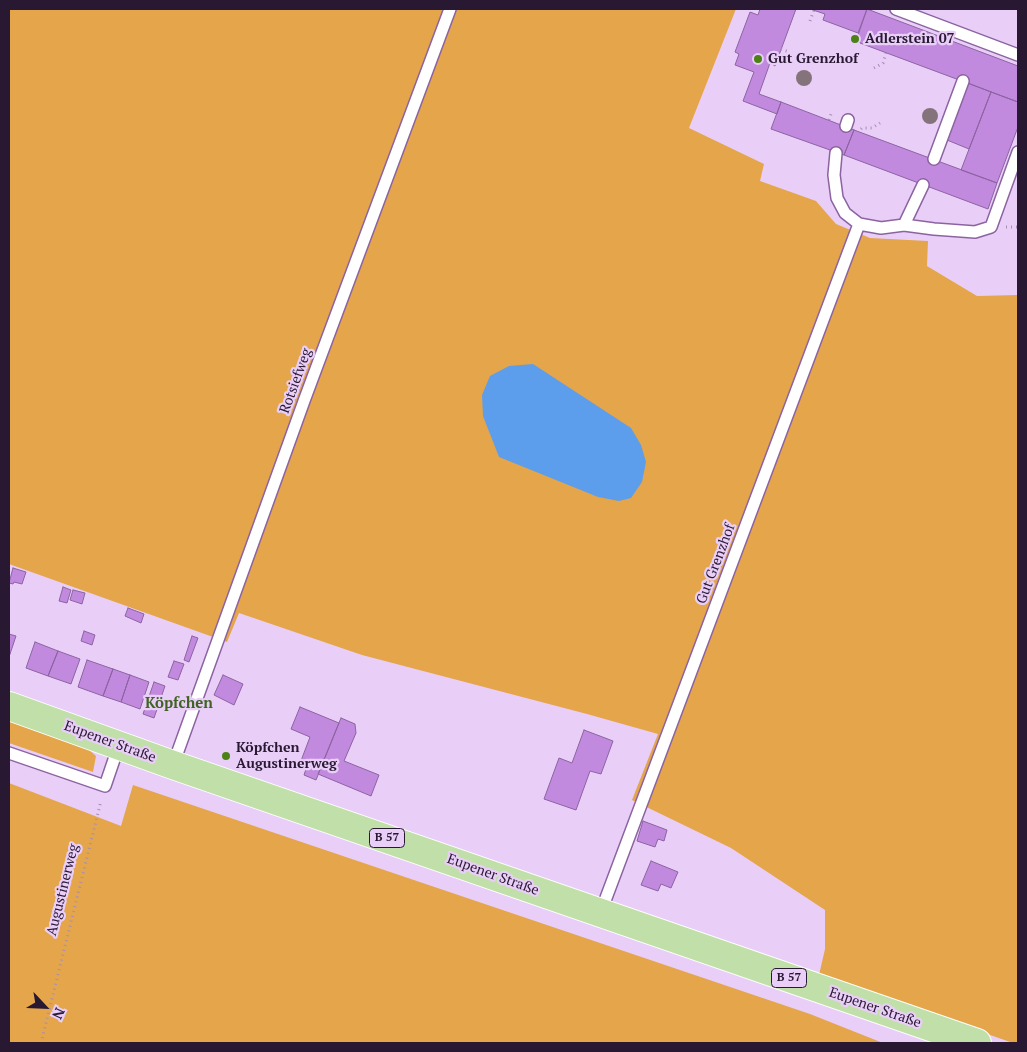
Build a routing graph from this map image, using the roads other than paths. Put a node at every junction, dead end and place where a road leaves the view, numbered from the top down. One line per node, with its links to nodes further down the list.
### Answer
1 (450, 9): 14 (lane, Rotsiefweg)
2 (896, 9): 3 (lane)
3 (1018, 55)
4 (963, 82): 7 (lane)
5 (1018, 152): 10 (lane)
6 (836, 153): 9 (lane)
7 (934, 159)
8 (923, 185): 10 (lane)
9 (859, 224): 10 (lane); 15 (lane, Gut Grenzhof)
10 (904, 225)
11 (9, 706): 12 (main road, Eupener Straße / B 57)
12 (119, 745): 13 (lane); 14 (main road, Eupener Straße / B 57)
13 (9, 753)
14 (173, 765): 15 (main road, Eupener Straße / B 57)
15 (600, 914): 16 (main road, Eupener Straße / B 57)
16 (977, 1043)

